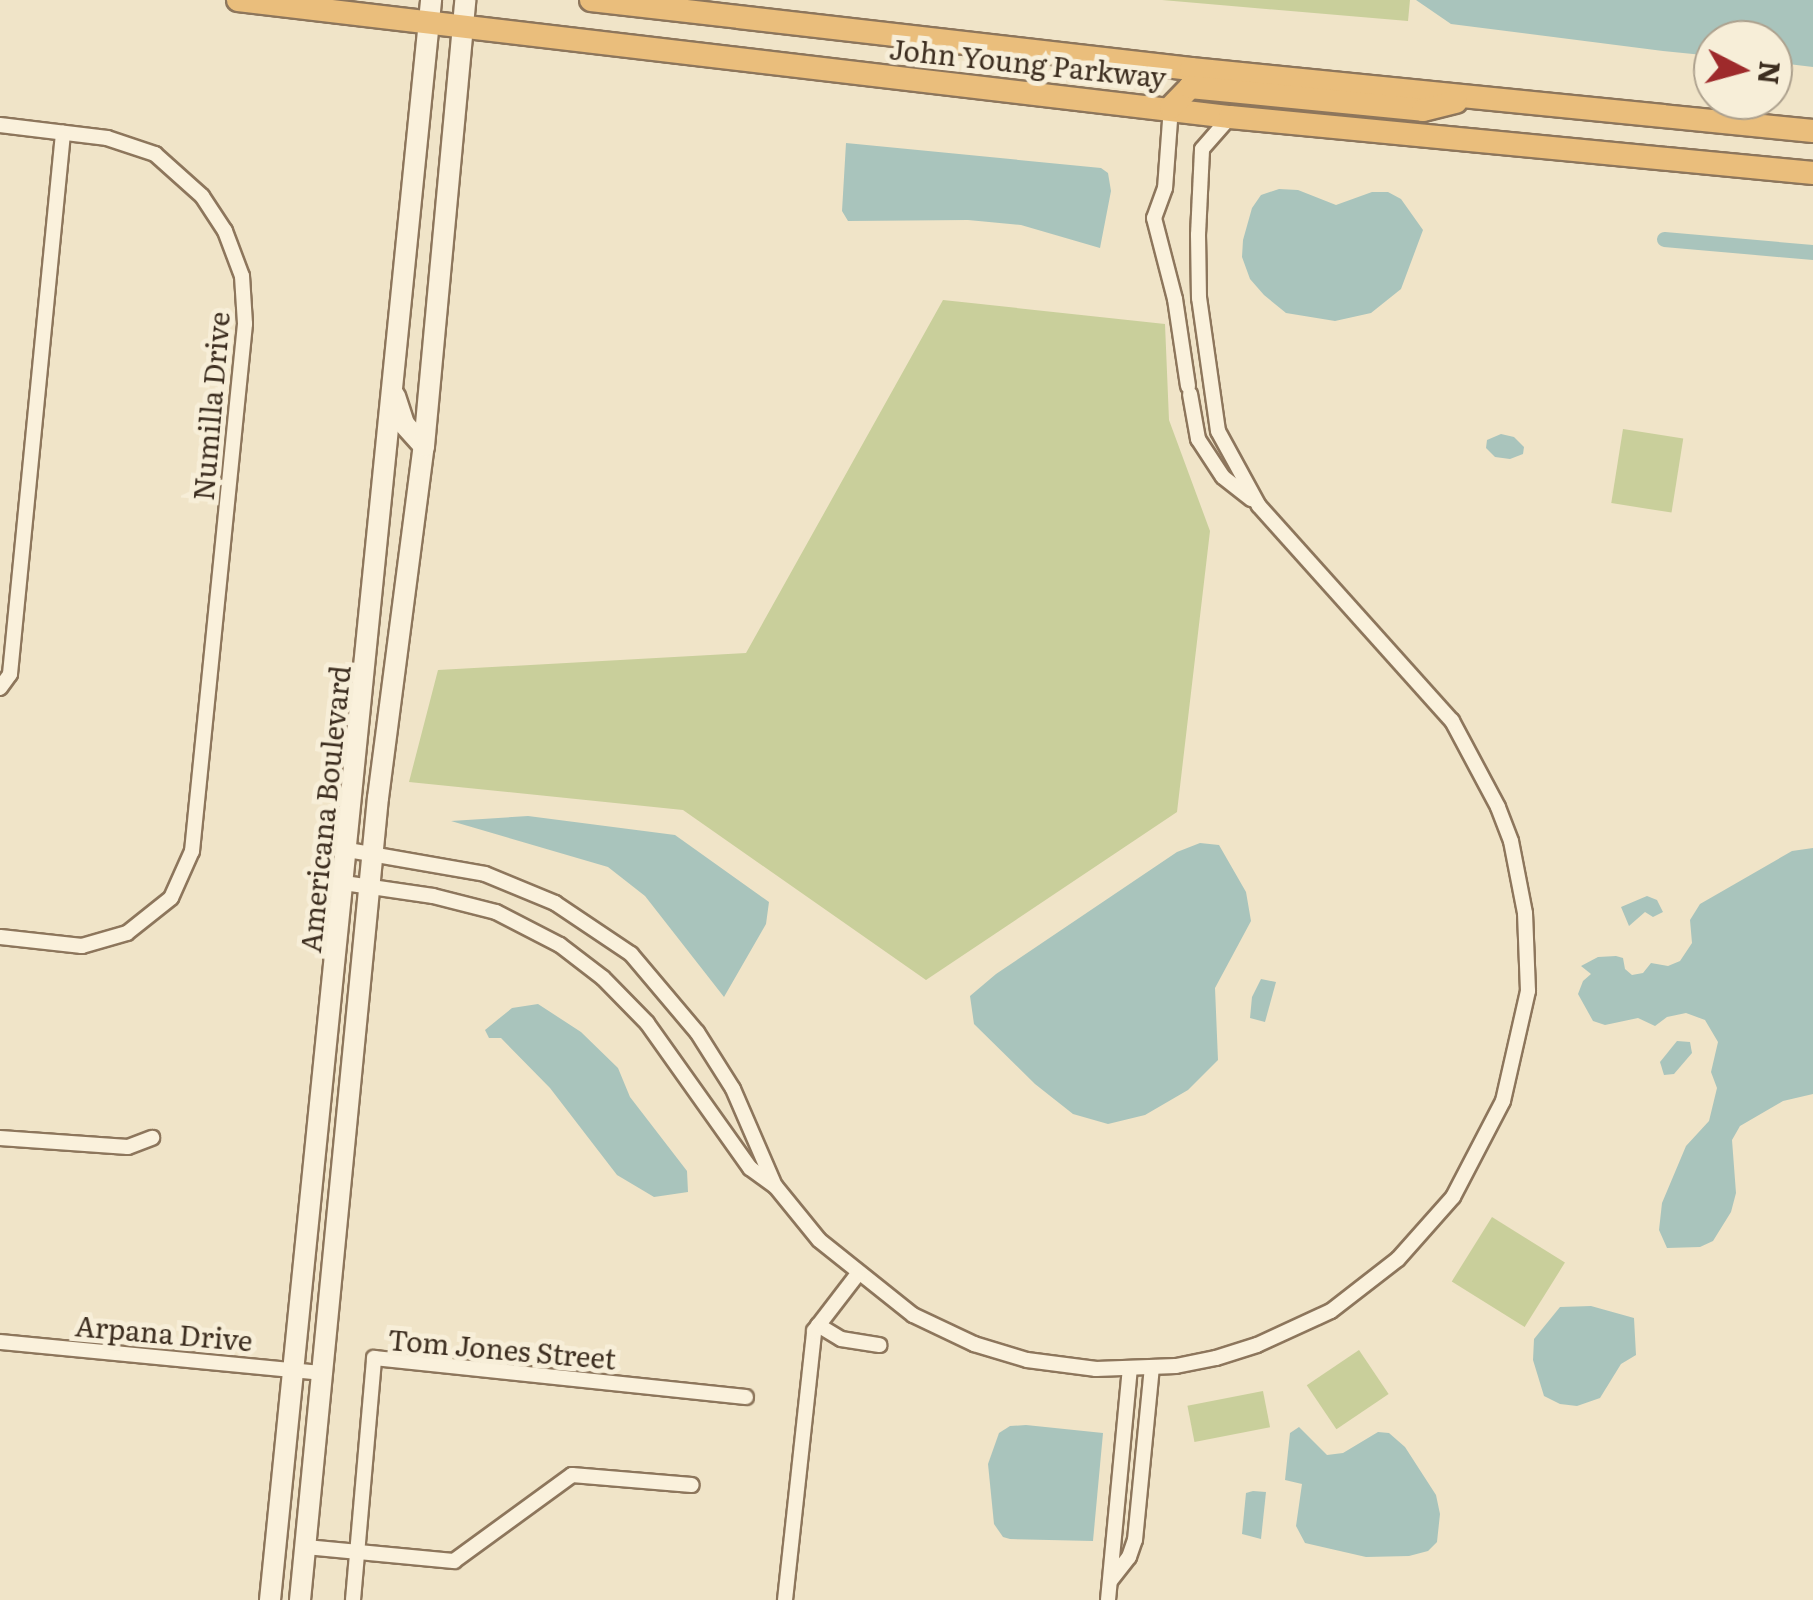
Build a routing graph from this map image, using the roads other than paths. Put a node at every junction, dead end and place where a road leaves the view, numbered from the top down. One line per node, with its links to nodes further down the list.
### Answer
1 (238, 0): 4 (highway, John Young Parkway)
2 (465, 0): 5 (main road, Americana Boulevard)
3 (591, 0): 6 (highway, John Young Parkway)
4 (430, 12): 5 (highway, John Young Parkway); 15 (main road, Americana Boulevard)
5 (463, 27): 8 (highway, John Young Parkway); 16 (main road, Americana Boulevard)
6 (1191, 69): 7 (highway, John Young Parkway); 8 (highway)
7 (1476, 98): 9 (highway); 12 (highway, John Young Parkway)
8 (1096, 99): 9 (highway, John Young Parkway)
9 (1171, 107): 10 (highway, John Young Parkway); 17 (street)
10 (1230, 117): 14 (highway, John Young Parkway); 17 (street)
11 (0, 125): 13 (street, Numilla Drive)
12 (1813, 131)
13 (63, 133): 20 (street); 25 (street, Numilla Drive)
14 (1813, 173)
15 (392, 389): 16 (main road); 18 (main road, Americana Boulevard)
16 (424, 446): 19 (main road, Americana Boulevard)
17 (1259, 506): 34 (street)
18 (370, 619): 19 (main road); 21 (main road, Americana Boulevard)
19 (404, 622): 22 (main road, Americana Boulevard)
20 (0, 688)
21 (348, 850): 22 (street); 23 (main road, Americana Boulevard)
22 (372, 853): 24 (main road, Americana Boulevard); 28 (street)
23 (344, 883): 24 (street); 35 (main road, Americana Boulevard)
24 (370, 886): 28 (street); 36 (main road, Americana Boulevard)
25 (0, 937)
26 (0, 1138): 27 (street)
27 (152, 1138)
28 (776, 1187): 29 (street)
29 (857, 1275): 30 (street); 33 (street)
30 (818, 1325): 32 (street); 45 (street)
31 (0, 1342): 35 (street, Arpana Drive)
32 (880, 1345)
33 (1130, 1368): 34 (street); 41 (street)
34 (1152, 1368): 41 (street)
35 (292, 1370): 36 (street, Arpana Drive); 42 (main road, Americana Boulevard)
36 (322, 1373): 39 (main road, Americana Boulevard)
37 (746, 1397): 40 (street, Tom Jones Street)
38 (692, 1486): 40 (street)
39 (305, 1547): 40 (street); 43 (main road, Americana Boulevard)
40 (357, 1552): 44 (street, Tom Jones Street)
41 (1110, 1580): 46 (street)
42 (270, 1600)
43 (300, 1600)
44 (353, 1600)
45 (786, 1600)
46 (1108, 1600)

